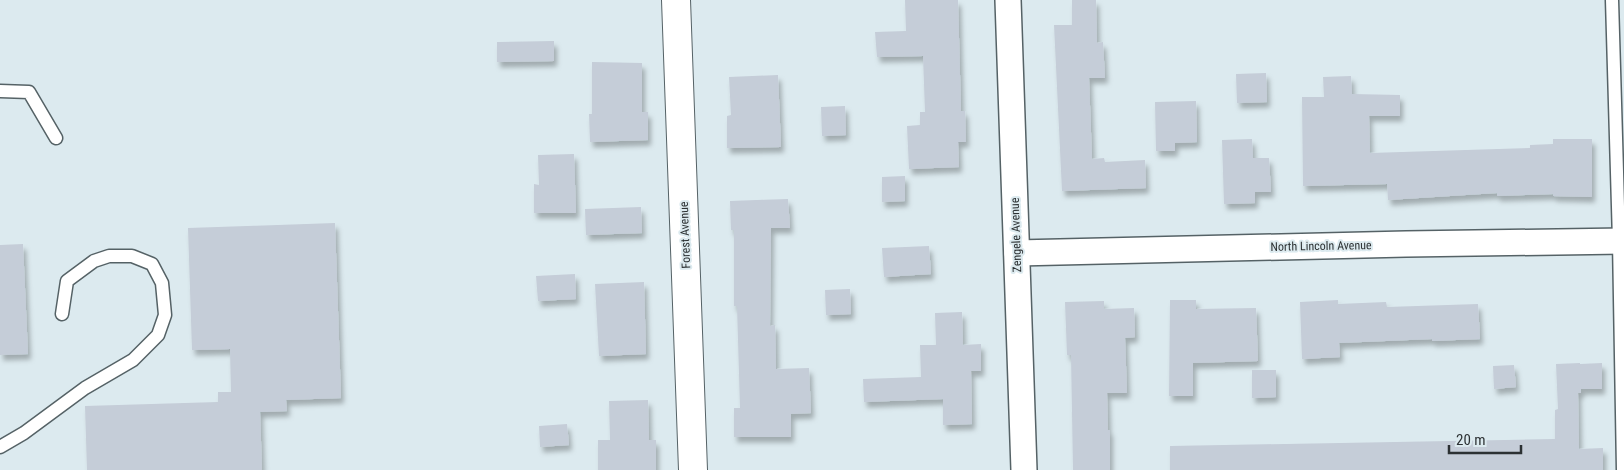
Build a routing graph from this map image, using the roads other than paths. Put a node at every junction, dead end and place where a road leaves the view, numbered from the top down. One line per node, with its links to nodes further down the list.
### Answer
1 (676, 0): 10 (street, Forest Avenue)
2 (1008, 0): 7 (street, Zengele Avenue)
3 (1612, 0): 6 (lane)
4 (0, 91): 5 (lane)
5 (56, 138)
6 (1622, 241): 7 (street, North Lincoln Avenue); 12 (lane)
7 (1017, 253): 11 (street, Zengele Avenue)
8 (62, 314): 9 (lane)
9 (0, 446)
10 (693, 470)
11 (1024, 470)
12 (1623, 470)

